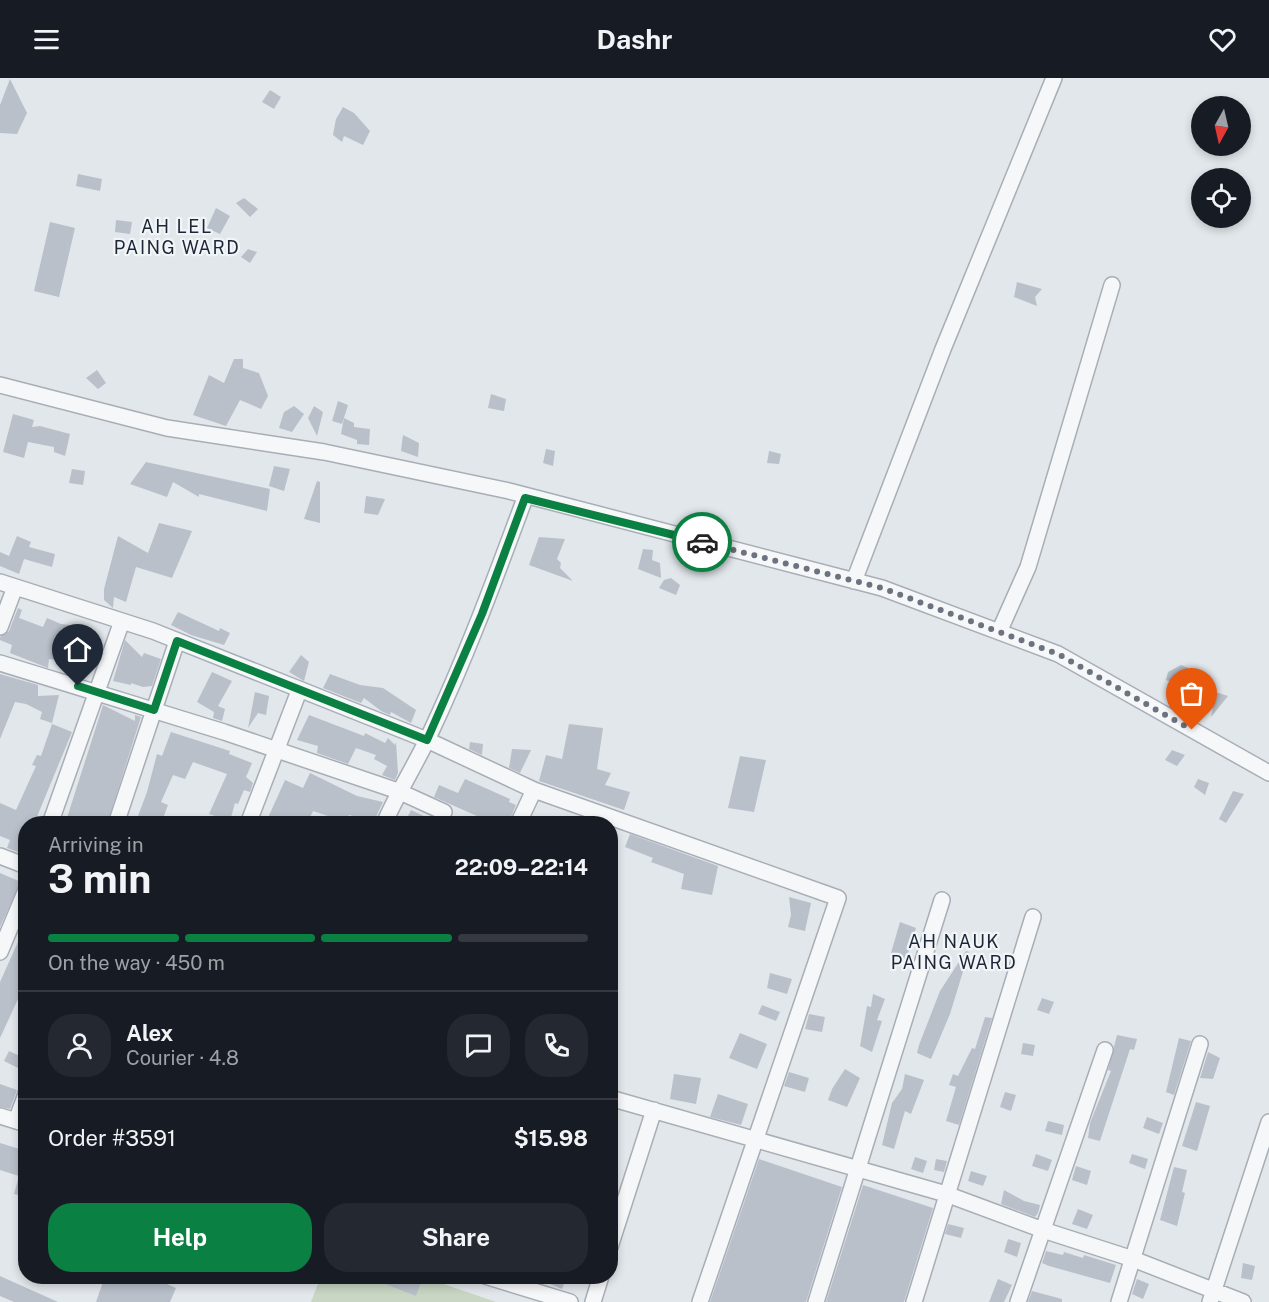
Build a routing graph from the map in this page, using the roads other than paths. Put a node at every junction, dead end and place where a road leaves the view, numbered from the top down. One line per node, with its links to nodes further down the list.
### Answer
1 (1054, 78): 5 (street)
2 (1112, 285): 10 (street)
3 (0, 385): 4 (street)
4 (525, 498): 5 (street); 16 (street)
5 (854, 581): 10 (street)
6 (0, 582): 7 (street)
7 (15, 586): 8 (street); 9 (street)
8 (122, 621): 11 (street); 13 (street)
9 (0, 627)
10 (999, 632): 18 (street)
11 (177, 641): 14 (street); 15 (street)
12 (0, 663): 13 (street)
13 (97, 691): 15 (street); 22 (street)
14 (299, 691): 16 (street); 17 (street)
15 (154, 710): 17 (street); 23 (street)
16 (427, 740): 19 (street); 20 (street)
17 (276, 750): 20 (street); 24 (street)
18 (1269, 773)
19 (534, 790): 26 (street); 27 (street)
20 (398, 791): 21 (street); 25 (street)
21 (444, 812)
22 (53, 816)
23 (119, 816)
24 (251, 816)
25 (387, 816)
26 (522, 816)
27 (607, 816)
28 (618, 820): 42 (street)
29 (0, 856): 30 (street)
30 (18, 863)
31 (942, 900): 43 (street)
32 (18, 909): 34 (street)
33 (1034, 917): 44 (street)
34 (0, 952)
35 (1200, 1044): 47 (street)
36 (1105, 1050): 46 (street)
37 (618, 1100): 38 (street)
38 (654, 1110): 42 (street); 45 (street)
39 (0, 1116): 40 (street)
40 (18, 1122)
41 (1269, 1122): 50 (street)
42 (754, 1141): 43 (street); 53 (street)
43 (857, 1167): 44 (street); 54 (street)
44 (946, 1194): 46 (street); 55 (street)
45 (618, 1222)
46 (1043, 1230): 47 (street); 56 (street)
47 (1133, 1258): 50 (street); 57 (street)
48 (511, 1284): 51 (street)
49 (599, 1284): 52 (street)
50 (1212, 1296): 58 (street)
51 (570, 1302)
52 (593, 1302)
53 (700, 1302)
54 (816, 1302)
55 (914, 1302)
56 (1018, 1302)
57 (1119, 1302)
58 (1243, 1302)

